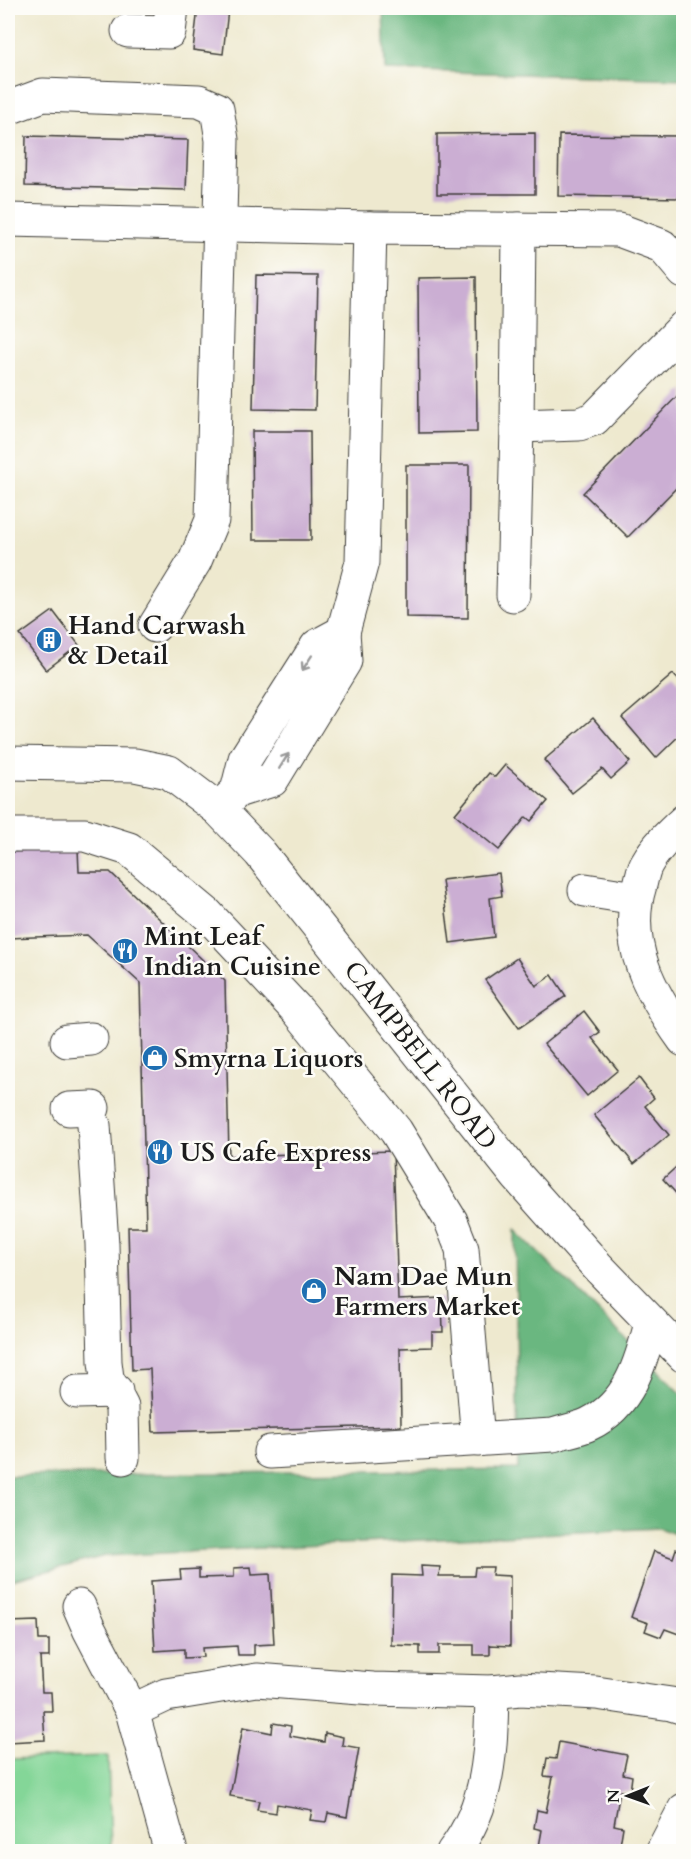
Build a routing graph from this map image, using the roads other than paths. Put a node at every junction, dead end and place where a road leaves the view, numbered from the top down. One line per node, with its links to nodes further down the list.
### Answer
1 (172, 8): 2 (street)
2 (128, 31)
3 (8, 108): 5 (street)
4 (8, 220): 5 (street)
5 (218, 224): 6 (street); 12 (street)
6 (370, 228): 7 (street); 14 (street)
7 (519, 229): 8 (street); 10 (street)
8 (684, 272)
9 (684, 327): 10 (street)
10 (517, 426): 11 (street)
11 (513, 595)
12 (155, 626)
13 (8, 763): 14 (street, CAMPBELL ROAD)
14 (228, 800): 21 (street, CAMPBELL ROAD)
15 (684, 821): 18 (street)
16 (8, 835): 25 (street)
17 (585, 890): 18 (street)
18 (636, 898): 19 (street)
19 (684, 1040)
20 (86, 1114): 23 (street)
21 (651, 1323): 22 (street, CAMPBELL ROAD); 25 (street)
22 (684, 1356)
23 (116, 1391): 24 (street); 27 (street)
24 (77, 1392)
25 (478, 1440): 26 (street)
26 (270, 1452)
27 (123, 1458)
28 (79, 1605): 31 (street)
29 (492, 1692): 30 (street); 31 (street); 34 (street)
30 (684, 1708)
31 (132, 1711): 33 (street)
32 (684, 1810): 35 (street)
33 (171, 1851)
34 (453, 1851)
35 (662, 1851)

